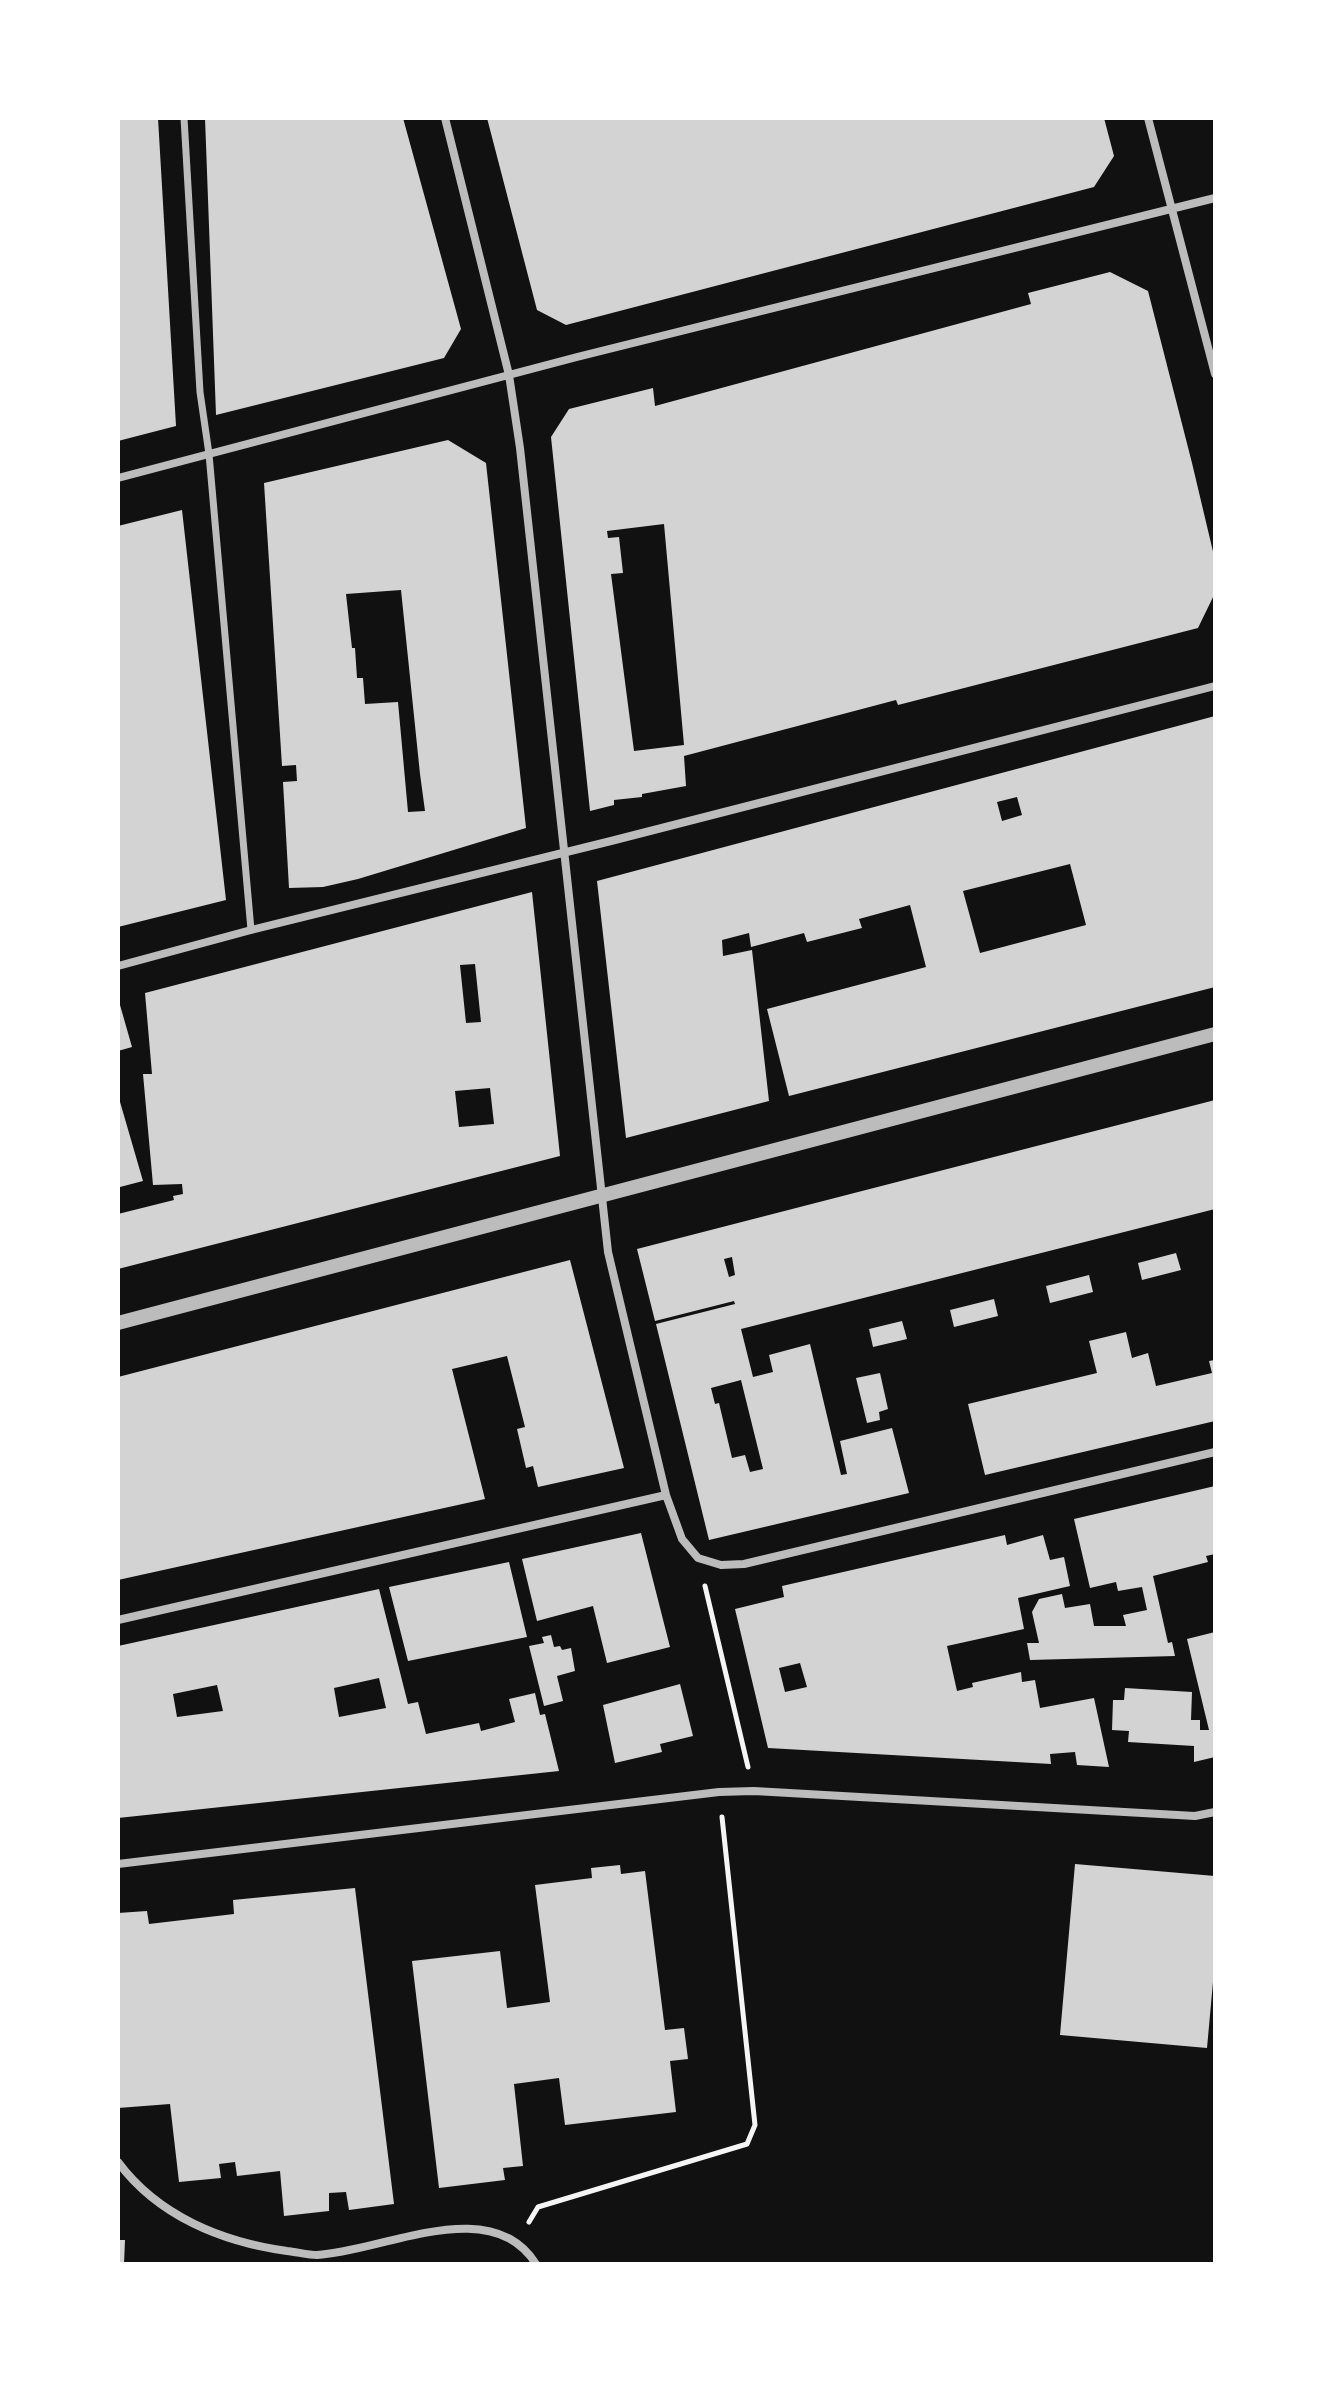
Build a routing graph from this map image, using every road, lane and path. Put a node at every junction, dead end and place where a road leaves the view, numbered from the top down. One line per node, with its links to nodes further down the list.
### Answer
1 (184, 118): 8 (street)
2 (445, 118): 7 (street)
3 (1148, 118): 5 (street)
4 (1215, 198): 5 (street)
5 (1173, 209): 6 (street); 7 (street)
6 (1215, 374)
7 (509, 375): 8 (street); 11 (street)
8 (209, 454): 9 (street); 12 (street)
9 (118, 478)
10 (1215, 686): 11 (street)
11 (565, 852): 12 (street); 15 (street)
12 (251, 930): 13 (street)
13 (118, 966)
14 (1215, 1034): 15 (street)
15 (603, 1195): 16 (street); 18 (street)
16 (118, 1323)
17 (1215, 1452): 19 (street)
18 (666, 1495): 19 (street); 20 (street)
19 (698, 1558): 21 (path)
20 (118, 1620)
21 (754, 1791): 22 (street); 23 (street)
22 (719, 1792): 24 (street); 26 (path)
23 (1215, 1812)
24 (118, 1864)
25 (118, 2162): 26 (street)
26 (516, 2242): 27 (street)
27 (536, 2264)

